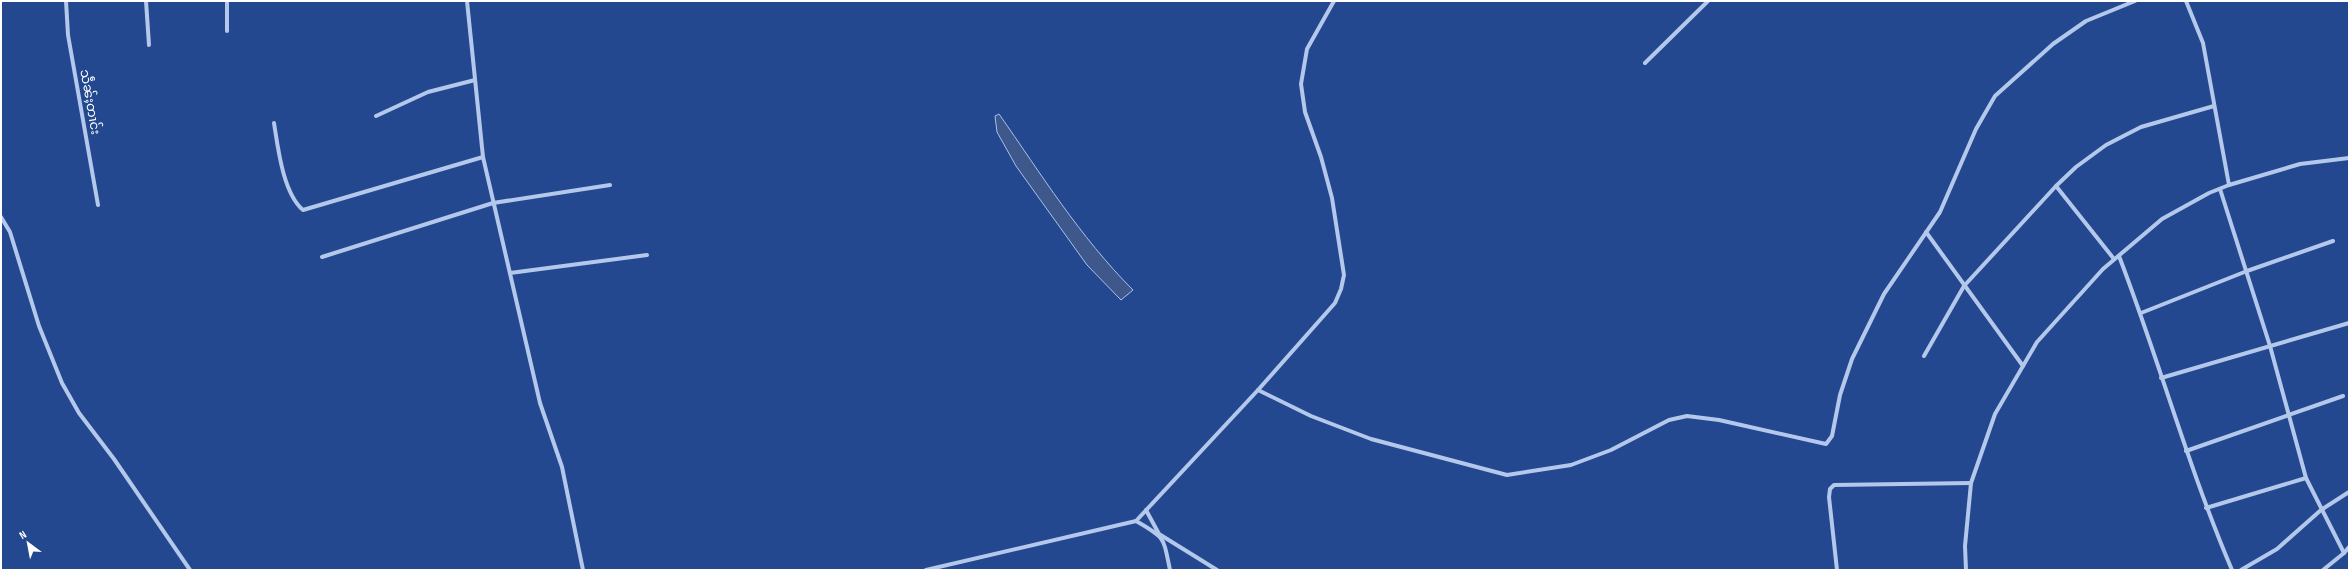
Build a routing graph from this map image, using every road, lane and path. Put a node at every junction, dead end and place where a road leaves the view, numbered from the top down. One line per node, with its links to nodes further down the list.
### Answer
1 (66, 1): 23 (street, သဵၼ်ႈတၢင်း)
2 (146, 1): 10 (street)
3 (227, 1): 9 (street)
4 (468, 1): 12 (street)
5 (1334, 1): 40 (street)
6 (1708, 1): 11 (street)
7 (2135, 1): 25 (street)
8 (2186, 1): 13 (street)
9 (227, 32)
10 (149, 45)
11 (1645, 63)
12 (475, 80): 14 (street); 16 (street)
13 (2214, 106): 19 (street); 20 (street)
14 (376, 116)
15 (274, 123): 16 (street)
16 (483, 157): 22 (street)
17 (2349, 158): 19 (street)
18 (610, 185): 22 (street)
19 (2230, 185): 21 (street)
20 (2056, 186): 30 (street); 33 (street)
21 (2220, 189): 28 (street); 31 (street)
22 (493, 203): 29 (street); 32 (street)
23 (98, 205)
24 (1, 217): 54 (street)
25 (1926, 232): 33 (street); 40 (street)
26 (2333, 241): 31 (street)
27 (647, 255): 32 (street)
28 (2119, 256): 30 (street); 34 (street)
29 (322, 257)
30 (2114, 259): 38 (street)
31 (2247, 271): 34 (street); 36 (street)
32 (510, 273): 55 (street)
33 (1964, 286): 37 (street); 38 (street)
34 (2141, 313): 39 (street)
35 (2349, 323): 36 (street)
36 (2270, 346): 39 (street); 42 (street)
37 (1924, 356)
38 (2023, 366): 45 (street)
39 (2161, 378): 43 (street)
40 (1258, 390): 48 (street)
41 (2343, 396): 42 (street)
42 (2288, 414): 43 (street); 44 (street)
43 (2186, 451): 47 (street)
44 (2306, 478): 47 (street); 49 (street)
45 (1971, 483): 59 (street); 60 (street)
46 (2349, 492): 49 (street)
47 (2206, 508): 61 (street)
48 (1146, 510): 50 (street); 51 (street)
49 (2321, 510): 53 (street); 62 (street)
50 (1136, 521): 51 (street); 56 (street)
51 (1159, 534): 57 (street); 58 (street)
52 (2349, 547): 53 (street)
53 (2344, 553): 63 (street)
54 (190, 570)
55 (583, 570)
56 (926, 570)
57 (1170, 570)
58 (1216, 570)
59 (1837, 570)
60 (1966, 570)
61 (2232, 570)
62 (2241, 570)
63 (2323, 570)

